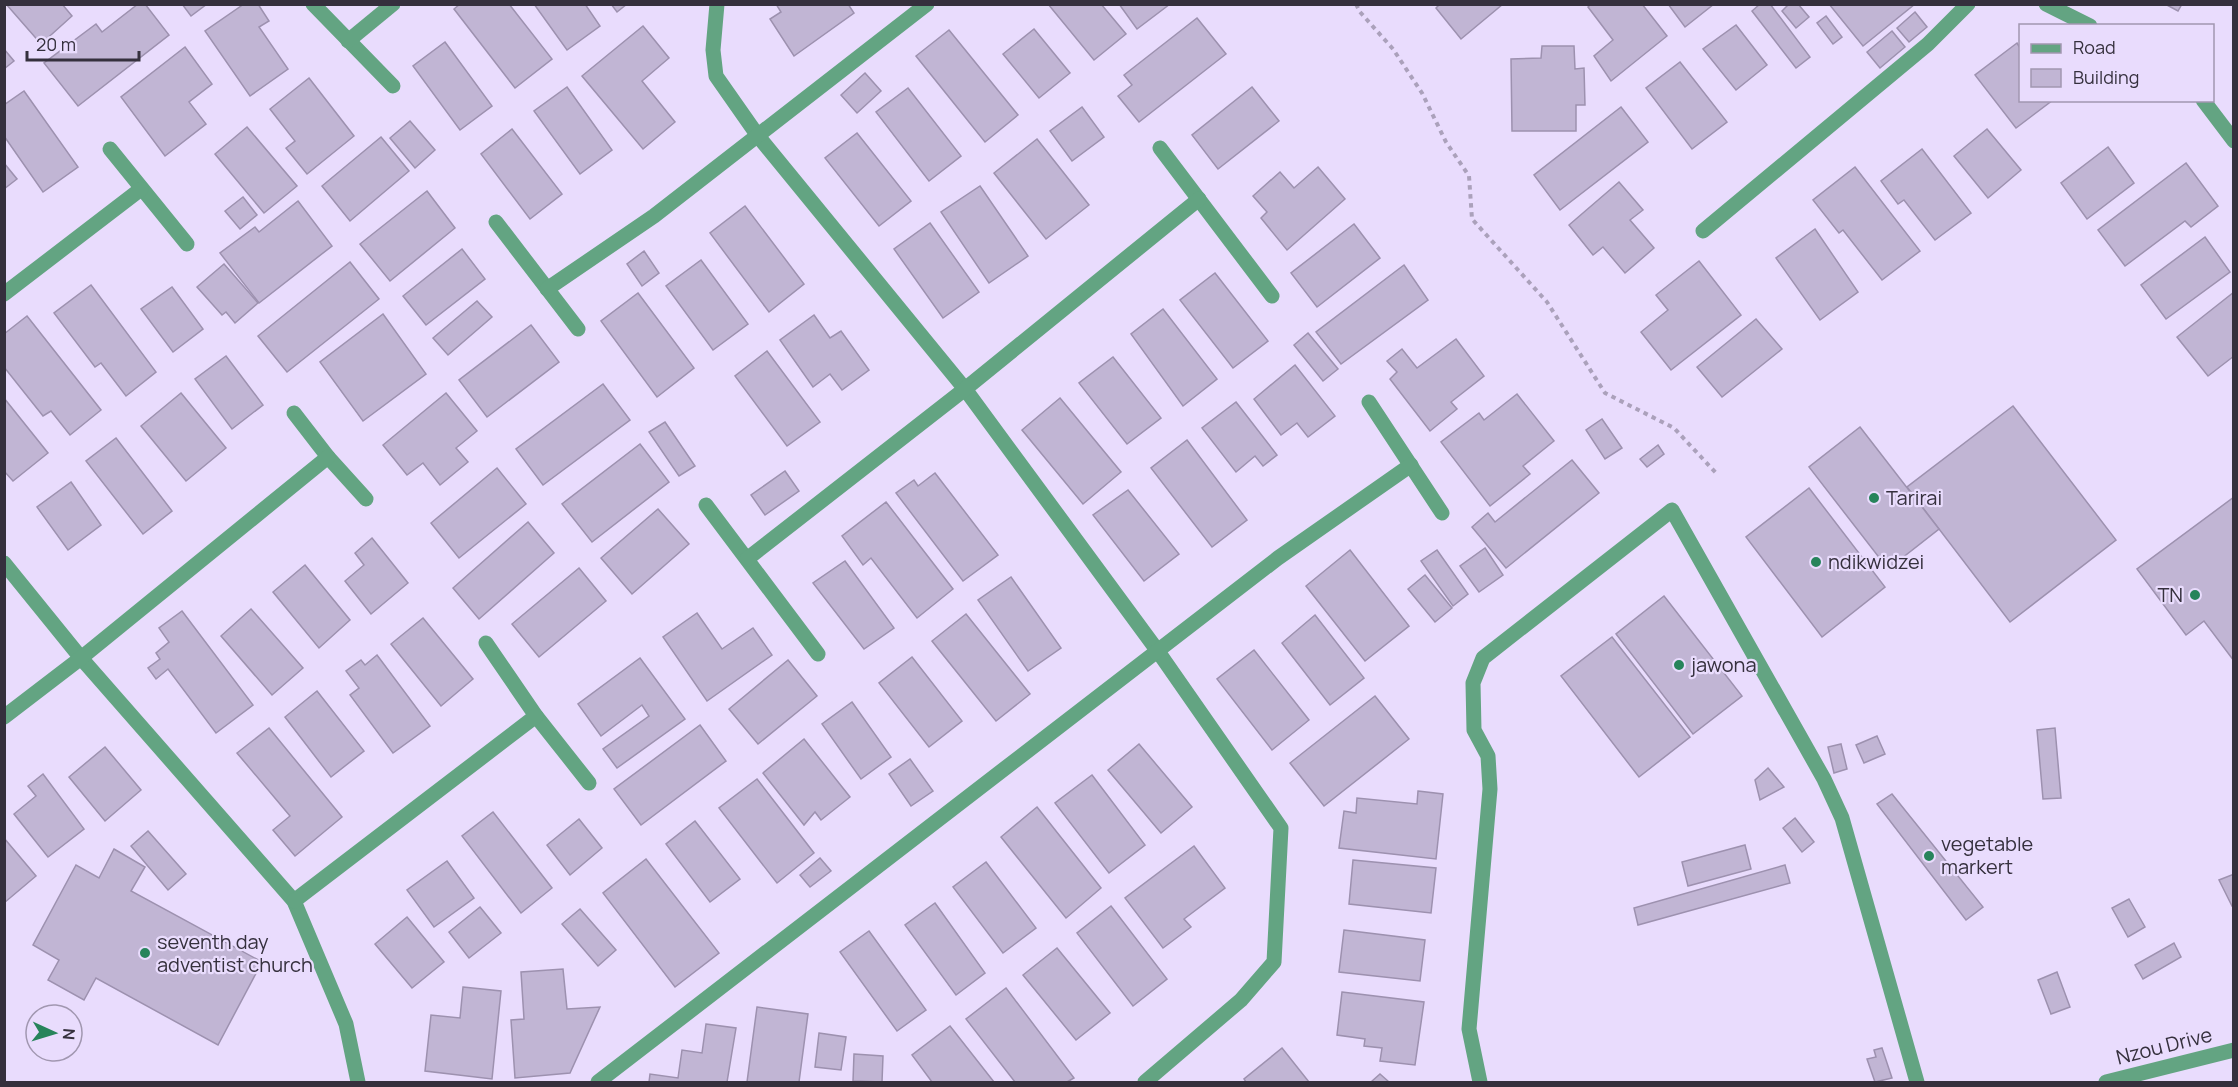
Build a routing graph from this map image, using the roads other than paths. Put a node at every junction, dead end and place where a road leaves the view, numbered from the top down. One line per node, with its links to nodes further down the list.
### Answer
1 (313, 4): 8 (street)
2 (393, 4): 8 (street)
3 (717, 4): 11 (street)
4 (927, 4): 11 (street)
5 (1968, 4): 18 (street)
6 (2046, 4): 7 (street)
7 (2086, 24)
8 (348, 41): 9 (street)
9 (393, 86)
10 (2205, 102): 12 (street)
11 (758, 136): 20 (street); 24 (street)
12 (2234, 141)
13 (1160, 148): 16 (street)
14 (110, 149): 15 (street)
15 (141, 189): 19 (street); 21 (street)
16 (1199, 199): 22 (street); 24 (street)
17 (496, 222): 20 (street)
18 (1703, 231)
19 (187, 244)
20 (547, 289): 23 (street)
21 (4, 294)
22 (1272, 296)
23 (578, 329)
24 (965, 389): 32 (street); 35 (street)
25 (1369, 402): 28 (street)
26 (294, 413): 27 (street)
27 (328, 457): 29 (street); 37 (street)
28 (1411, 465): 31 (street); 35 (street)
29 (366, 499)
30 (706, 505): 32 (street)
31 (1442, 513)
32 (747, 559): 36 (street)
33 (4, 563): 37 (street)
34 (486, 643): 38 (street)
35 (1157, 650): 44 (street); 45 (street)
36 (818, 654)
37 (81, 658): 39 (street); 41 (street)
38 (536, 716): 40 (street); 41 (street)
39 (4, 717)
40 (589, 783)
41 (294, 901): 43 (street)
42 (2234, 1050): 48 (street, Nzou Drive)
43 (358, 1083)
44 (598, 1083)
45 (1145, 1083)
46 (1480, 1083): 47 (street)
47 (1917, 1083)
48 (2106, 1083)

